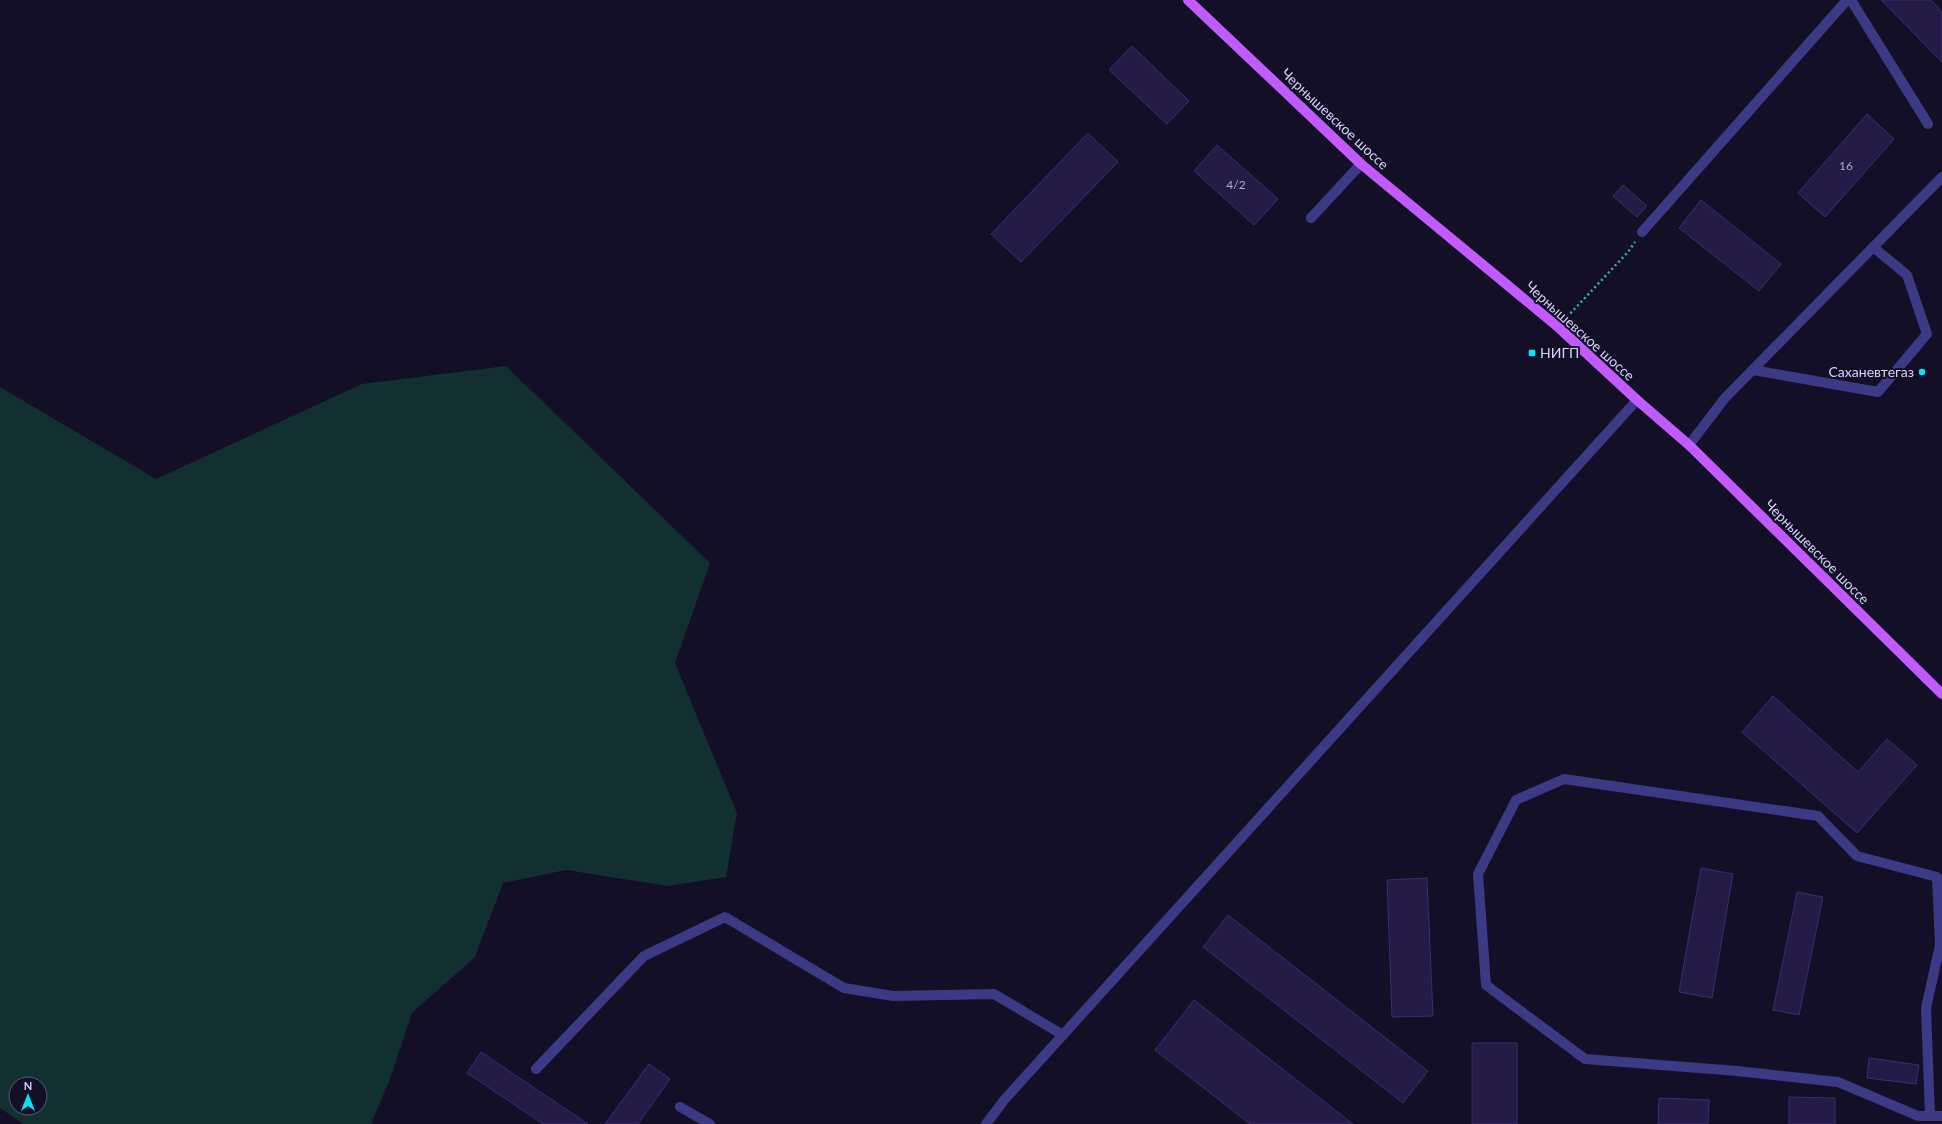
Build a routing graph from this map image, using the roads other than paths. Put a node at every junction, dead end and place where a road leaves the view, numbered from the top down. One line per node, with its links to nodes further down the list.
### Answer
1 (1188, 0): 5 (main road, Чернышевское шоссе)
2 (1847, 0): 8 (street)
3 (1851, 0): 4 (street)
4 (1928, 124)
5 (1361, 164): 7 (street); 11 (main road, Чернышевское шоссе)
6 (1942, 177): 9 (street)
7 (1310, 218)
8 (1642, 232)
9 (1873, 247): 10 (street); 10 (street)
10 (1753, 370): 12 (street)
11 (1637, 400): 12 (main road, Чернышевское шоссе); 14 (street)
12 (1689, 445): 13 (main road, Чернышевское шоссе)
13 (1942, 694)
14 (1062, 1035): 15 (street); 20 (street)
15 (536, 1069)
16 (680, 1107): 19 (street)
17 (1930, 1116): 17 (street); 18 (street)
18 (1942, 1116)
19 (710, 1124)
20 (986, 1124)

